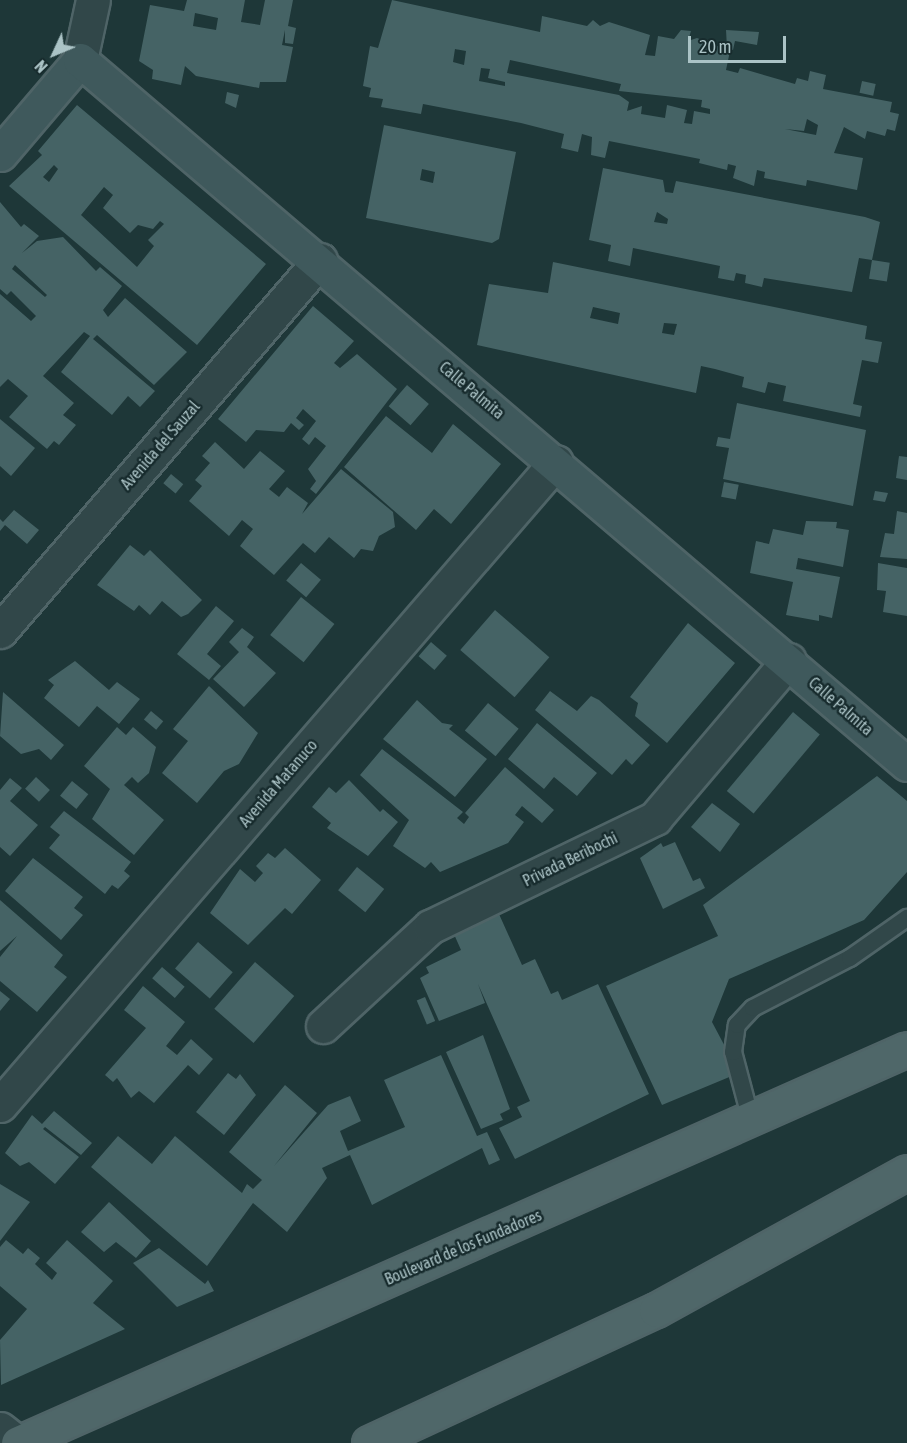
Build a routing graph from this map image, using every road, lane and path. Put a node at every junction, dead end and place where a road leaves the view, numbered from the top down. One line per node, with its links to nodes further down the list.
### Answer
1 (93, 0): 2 (street)
2 (80, 60): 3 (street); 4 (street, Calle Palmita)
3 (0, 154)
4 (320, 260): 5 (street, Calle Palmita); 6 (street, Avenida del Sauzal)
5 (556, 462): 7 (street, Calle Palmita); 12 (street, Avenida Matanuco)
6 (0, 631)
7 (789, 660): 8 (street, Calle Palmita); 10 (street, Privada Beribochi)
8 (904, 753)
9 (907, 918): 13 (lane)
10 (323, 1026)
11 (907, 1049): 13 (main road, Boulevard de los Fundadores)
12 (0, 1105)
13 (751, 1120): 16 (main road, Boulevard de los Fundadores)
14 (907, 1172): 17 (main road)
15 (0, 1429): 16 (street)
16 (18, 1443)
17 (369, 1443)

